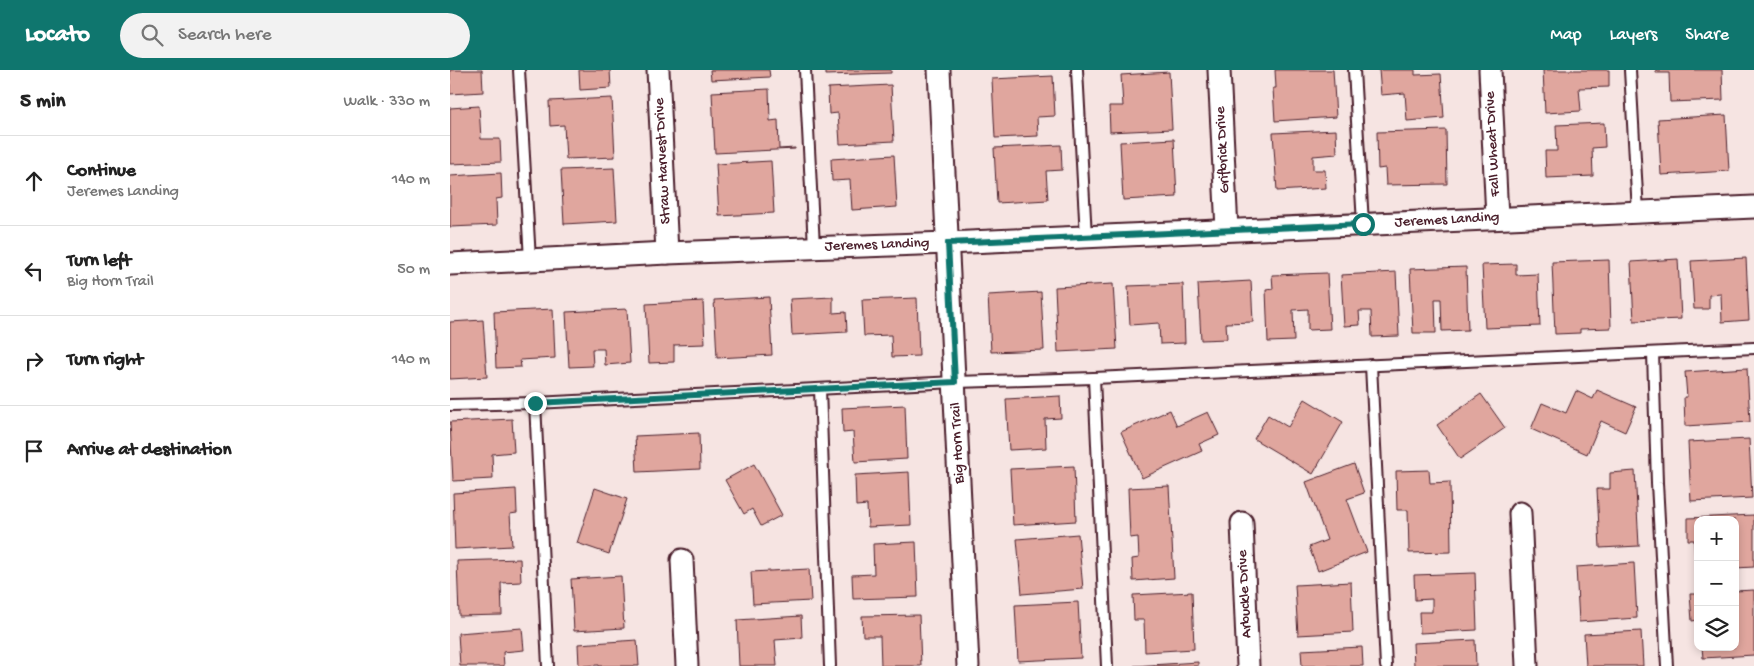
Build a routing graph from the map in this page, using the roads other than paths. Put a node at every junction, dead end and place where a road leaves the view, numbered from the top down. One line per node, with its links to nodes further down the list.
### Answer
1 (519, 70): 19 (lane)
2 (658, 70): 18 (street, Straw Harvest Drive)
3 (805, 70): 17 (lane)
4 (939, 70): 16 (street, Big Horn Trail)
5 (1077, 70): 15 (lane)
6 (1219, 70): 14 (street, Grifbrick Drive)
7 (1354, 70): 13 (lane)
8 (1490, 70): 12 (street, Fall Wheat Drive)
9 (1630, 70): 11 (lane)
10 (1754, 207): 11 (street, Jeremes Landing)
11 (1638, 212): 12 (street, Jeremes Landing)
12 (1497, 218): 13 (street, Jeremes Landing)
13 (1363, 224): 14 (street, Jeremes Landing)
14 (1227, 230): 15 (street, Jeremes Landing)
15 (1086, 236): 16 (street, Jeremes Landing)
16 (948, 243): 17 (street, Jeremes Landing); 25 (street, Big Horn Trail)
17 (814, 247): 18 (street, Jeremes Landing)
18 (667, 253): 19 (street, Jeremes Landing)
19 (530, 260): 20 (street, Jeremes Landing)
20 (450, 264)
21 (1754, 348): 22 (lane)
22 (1653, 353): 23 (lane); 40 (lane)
23 (1371, 365): 24 (lane); 38 (lane)
24 (1094, 378): 25 (lane); 36 (lane)
25 (955, 382): 26 (lane); 35 (street, Big Horn Trail)
26 (820, 389): 27 (lane); 34 (lane)
27 (535, 403): 28 (lane); 32 (lane)
28 (450, 405)
29 (1520, 513): 39 (street)
30 (1242, 523): 37 (street, Arbuckle Drive)
31 (682, 560): 33 (street)
32 (548, 666)
33 (687, 666)
34 (830, 666)
35 (968, 666)
36 (1108, 666)
37 (1248, 666)
38 (1386, 666)
39 (1527, 666)
40 (1666, 666)

